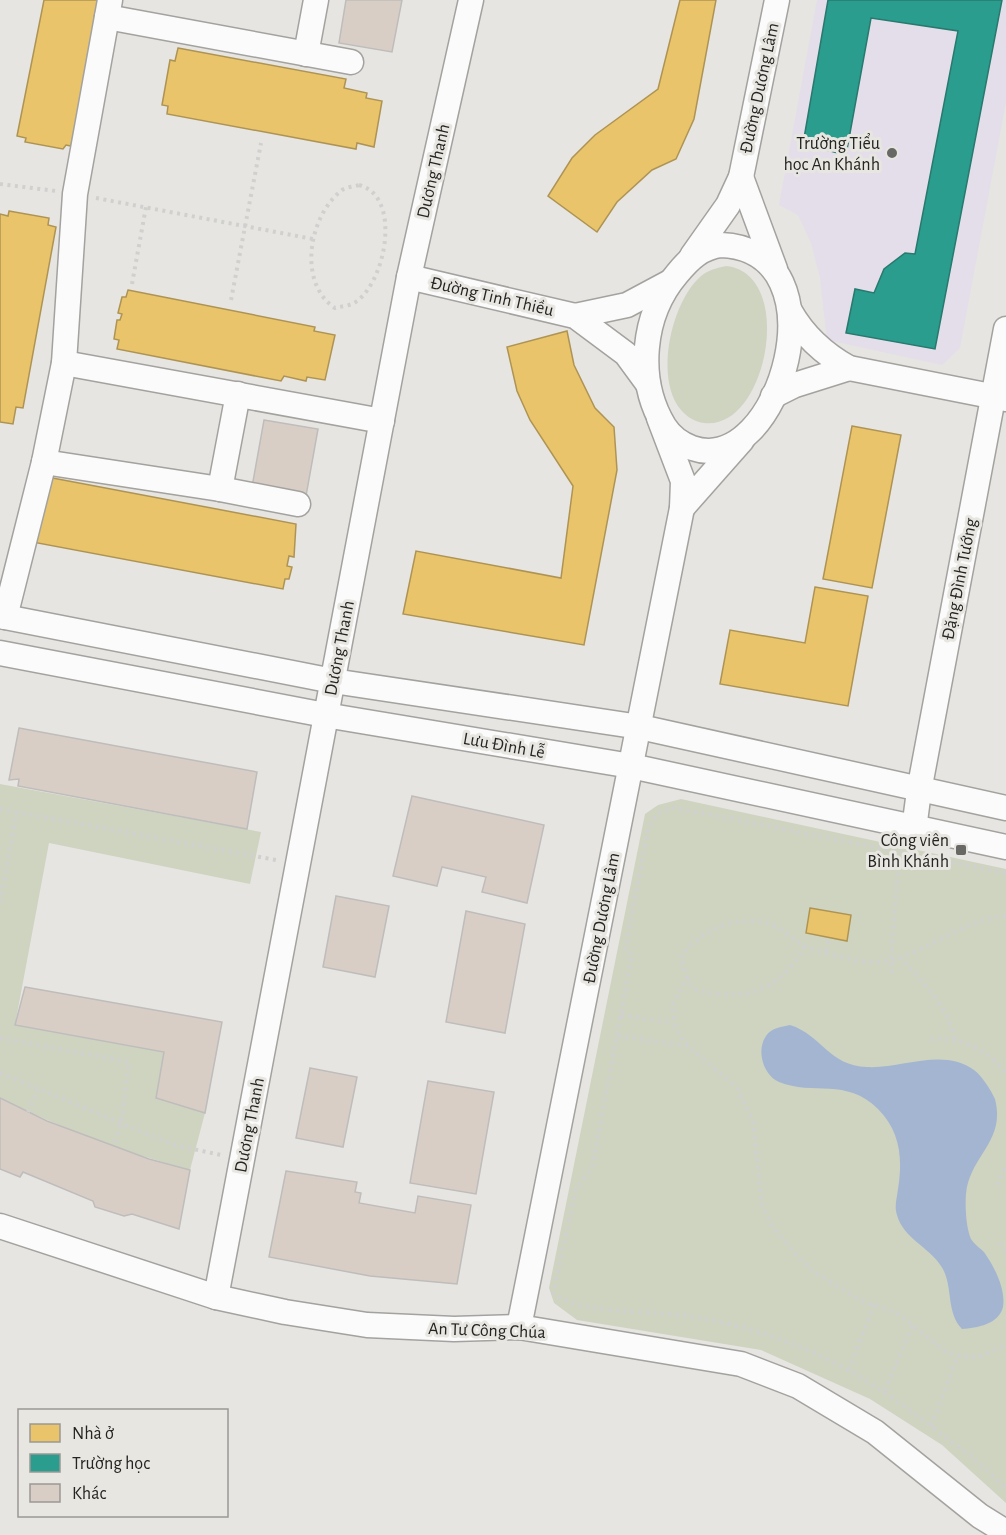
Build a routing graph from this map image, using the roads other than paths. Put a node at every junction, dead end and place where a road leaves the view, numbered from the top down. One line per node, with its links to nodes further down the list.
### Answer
1 (315, 0): 5 (street)
2 (471, 0): 9 (street, Dương Thanh)
3 (777, 0): 7 (street, Đường Dương Lâm)
4 (108, 8): 5 (street); 15 (street)
5 (306, 54): 6 (street)
6 (351, 62)
7 (741, 177): 8 (street, Đường Dương Lâm); 10 (street, Đường Dương Lâm)
8 (691, 258): 10 (street); 11 (street)
9 (409, 277): 13 (street, Đường Tinh Thiều); 22 (street, Dương Thanh)
10 (780, 279): 12 (street)
11 (671, 281): 13 (street, Đường Tinh Thiều); 17 (street)
12 (787, 307): 16 (street); 19 (street)
13 (575, 316): 17 (street, Đường Tinh Thiều)
14 (1006, 329): 20 (street, Đặng Đình Tướng)
15 (64, 363): 18 (street); 24 (street)
16 (849, 368): 19 (street); 20 (street)
17 (648, 384): 21 (street)
18 (238, 394): 22 (street); 25 (street)
19 (773, 396): 23 (street)
20 (1000, 398): 34 (street, Đặng Đình Tướng)
21 (659, 418): 23 (street); 27 (street, Đường Dương Lâm)
22 (382, 421): 30 (street, Dương Thanh)
23 (748, 432): 27 (street)
24 (44, 462): 25 (street); 28 (street)
25 (220, 489): 26 (street)
26 (298, 504)
27 (682, 508): 32 (street, Đường Dương Lâm)
28 (3, 616): 30 (street, Lưu Đình Lễ)
29 (0, 653): 31 (street, Lưu Đình Lễ)
30 (333, 681): 31 (street, Dương Thanh); 32 (street, Lưu Đình Lễ)
31 (325, 715): 33 (street, Lưu Đình Lễ); 39 (street, Dương Thanh)
32 (640, 727): 33 (street, Đường Dương Lâm); 34 (street, Lưu Đình Lễ)
33 (631, 766): 36 (street, Lưu Đình Lễ); 40 (street, Đường Dương Lâm)
34 (919, 791): 35 (street, Lưu Đình Lễ); 36 (street, Đặng Đình Tướng)
35 (1006, 808)
36 (914, 829): 37 (street, Lưu Đình Lễ)
37 (1006, 847)
38 (0, 1226): 39 (street, An Tư Công Chúa)
39 (216, 1297): 40 (street, An Tư Công Chúa)
40 (519, 1327): 41 (street, An Tư Công Chúa)
41 (1006, 1532)

